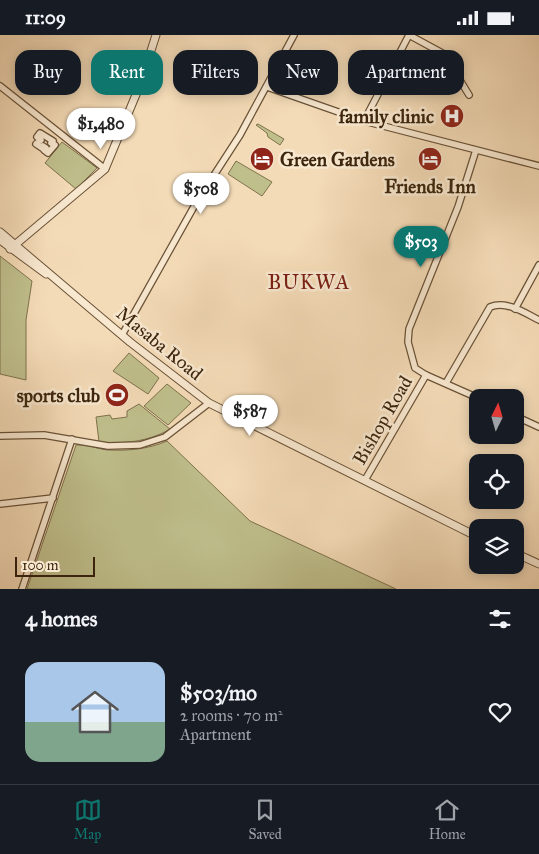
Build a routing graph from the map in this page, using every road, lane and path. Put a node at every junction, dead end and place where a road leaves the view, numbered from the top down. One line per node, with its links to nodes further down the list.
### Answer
1 (156, 35): 11 (street)
2 (294, 35): 5 (street)
3 (409, 35): 6 (street); 7 (street)
4 (0, 86): 11 (street)
5 (267, 87): 7 (street); 18 (street)
6 (469, 95)
7 (364, 121): 8 (street)
8 (476, 150): 10 (street); 19 (street)
9 (48, 153): 9 (street)
10 (539, 166)
11 (105, 169): 14 (street)
12 (0, 232): 14 (street)
13 (0, 240): 14 (street)
14 (13, 247): 18 (street, Masaba Road)
15 (539, 265): 16 (street)
16 (515, 309): 17 (street); 20 (street)
17 (539, 320)
18 (122, 335): 22 (street, Masaba Road)
19 (426, 375): 20 (street); 27 (street, Bishop Road)
20 (446, 383): 21 (street)
21 (469, 394)
22 (209, 403): 26 (street); 27 (street, Masaba Road)
23 (524, 420): 24 (street)
24 (539, 427)
25 (0, 436): 26 (street)
26 (72, 439): 28 (street)
27 (365, 481): 30 (street, Masaba Road)
28 (53, 499): 29 (street); 33 (street)
29 (0, 505)
30 (469, 533)
31 (524, 557): 32 (street)
32 (539, 564)
33 (22, 589)

